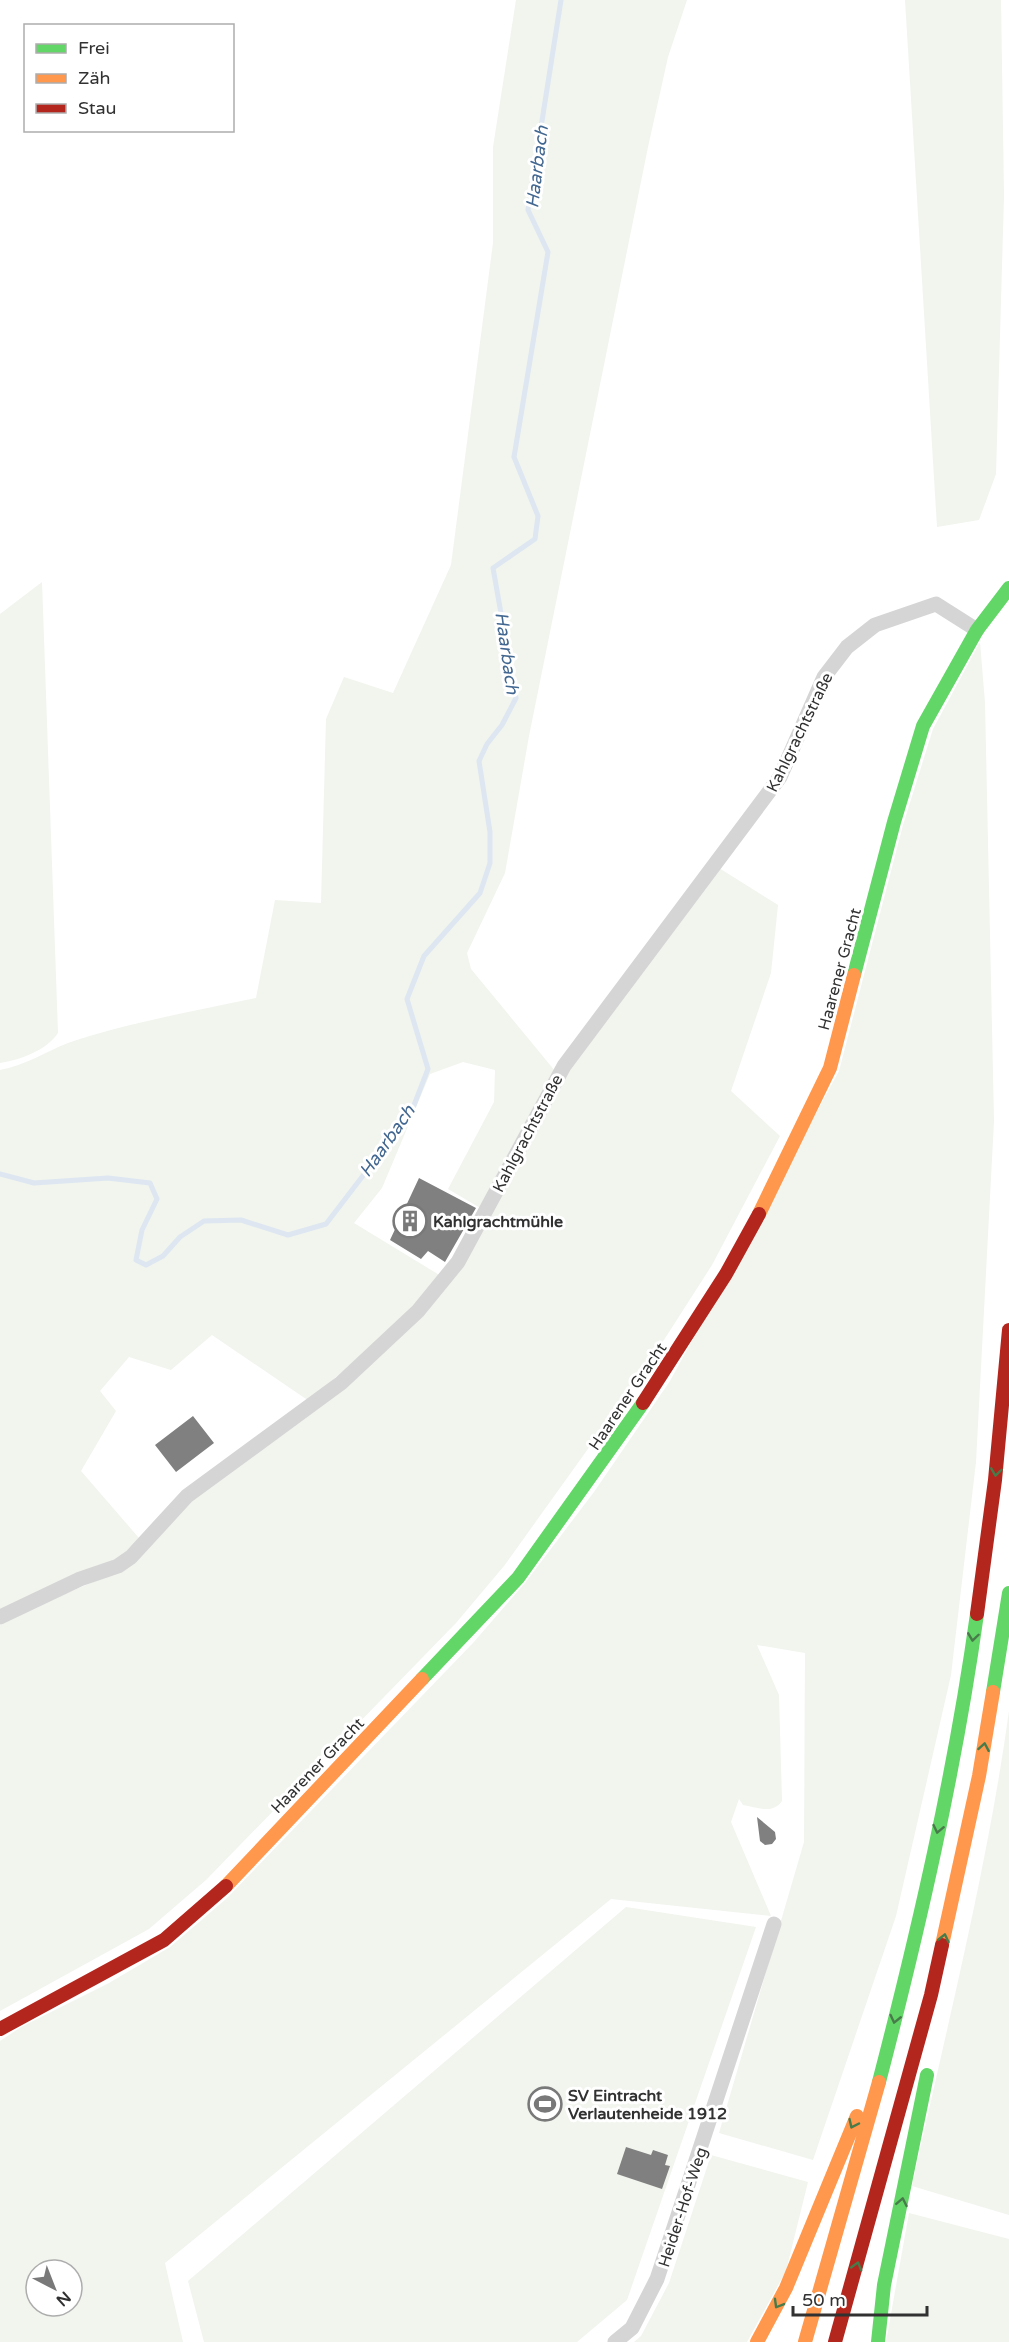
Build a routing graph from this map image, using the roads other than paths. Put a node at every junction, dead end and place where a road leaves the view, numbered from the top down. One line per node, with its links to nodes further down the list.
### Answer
1 (1009, 588): 2 (main road, Haarener Gracht)
2 (977, 630): 5 (street, Kahlgrachtstraße); 8 (main road, Haarener Gracht)
3 (1009, 1330): 9 (main road, one-way to 9)
4 (1009, 1593): 7 (main road, one-way to 4)
5 (0, 1617)
6 (774, 1924): 10 (street, Heider-Hof-Weg)
7 (931, 1995): 13 (main road, one-way to 7); 14 (main road, one-way to 7)
8 (0, 2029)
9 (887, 2052): 11 (main road, one-way to 11); 12 (main road)
10 (615, 2342)
11 (756, 2342)
12 (805, 2342)
13 (835, 2342)
14 (878, 2342)

